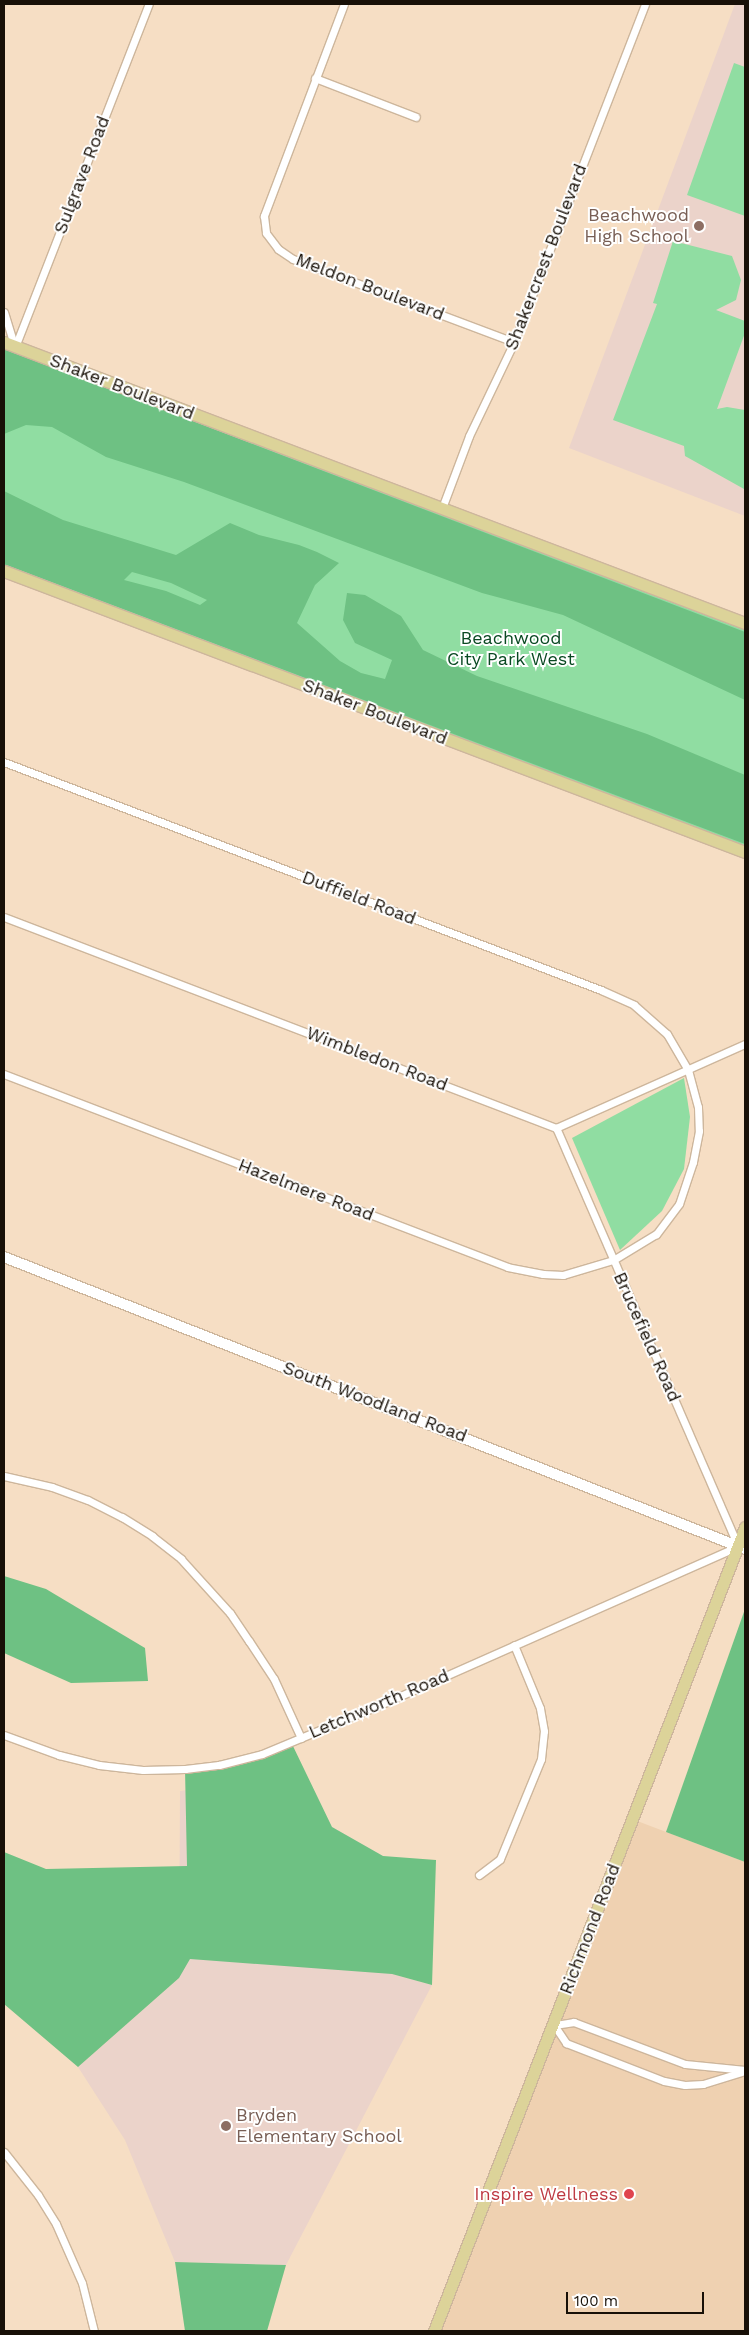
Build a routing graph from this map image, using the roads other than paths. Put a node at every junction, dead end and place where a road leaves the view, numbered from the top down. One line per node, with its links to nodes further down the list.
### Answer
1 (149, 4): 9 (street, Sulgrave Road)
2 (344, 4): 4 (street, Meldon Boulevard)
3 (645, 4): 8 (street, Shakercrest Boulevard)
4 (315, 78): 5 (street); 8 (street, Meldon Boulevard)
5 (416, 117)
6 (4, 312): 9 (street)
7 (4, 342): 9 (main road, Shaker Boulevard)
8 (514, 342): 10 (street, Shakercrest Boulevard)
9 (15, 347): 10 (main road, Shaker Boulevard)
10 (442, 508): 12 (main road, Shaker Boulevard)
11 (4, 571): 14 (main road, Shaker Boulevard)
12 (745, 624)
13 (4, 762): 17 (street, Duffield Road)
14 (745, 852)
15 (4, 916): 19 (street, Wimbledon Road)
16 (745, 1044): 17 (street)
17 (688, 1070): 19 (street); 21 (street, Duffield Road)
18 (4, 1074): 21 (street, Hazelmere Road)
19 (556, 1128): 21 (street, Brucefield Road)
20 (4, 1257): 24 (street, South Woodland Road)
21 (613, 1260): 24 (street, Brucefield Road)
22 (4, 1476): 27 (street)
23 (745, 1527): 24 (main road, Richmond Road)
24 (742, 1547): 25 (street, Letchworth Road); 29 (main road, Richmond Road)
25 (514, 1645): 27 (street, Letchworth Road); 28 (street)
26 (4, 1736): 27 (street, Letchworth Road)
27 (301, 1738)
28 (479, 1875)
29 (554, 2024): 30 (street); 30 (street); 33 (main road, Richmond Road)
30 (745, 2070)
31 (4, 2152): 32 (street)
32 (94, 2331)
33 (434, 2331)

